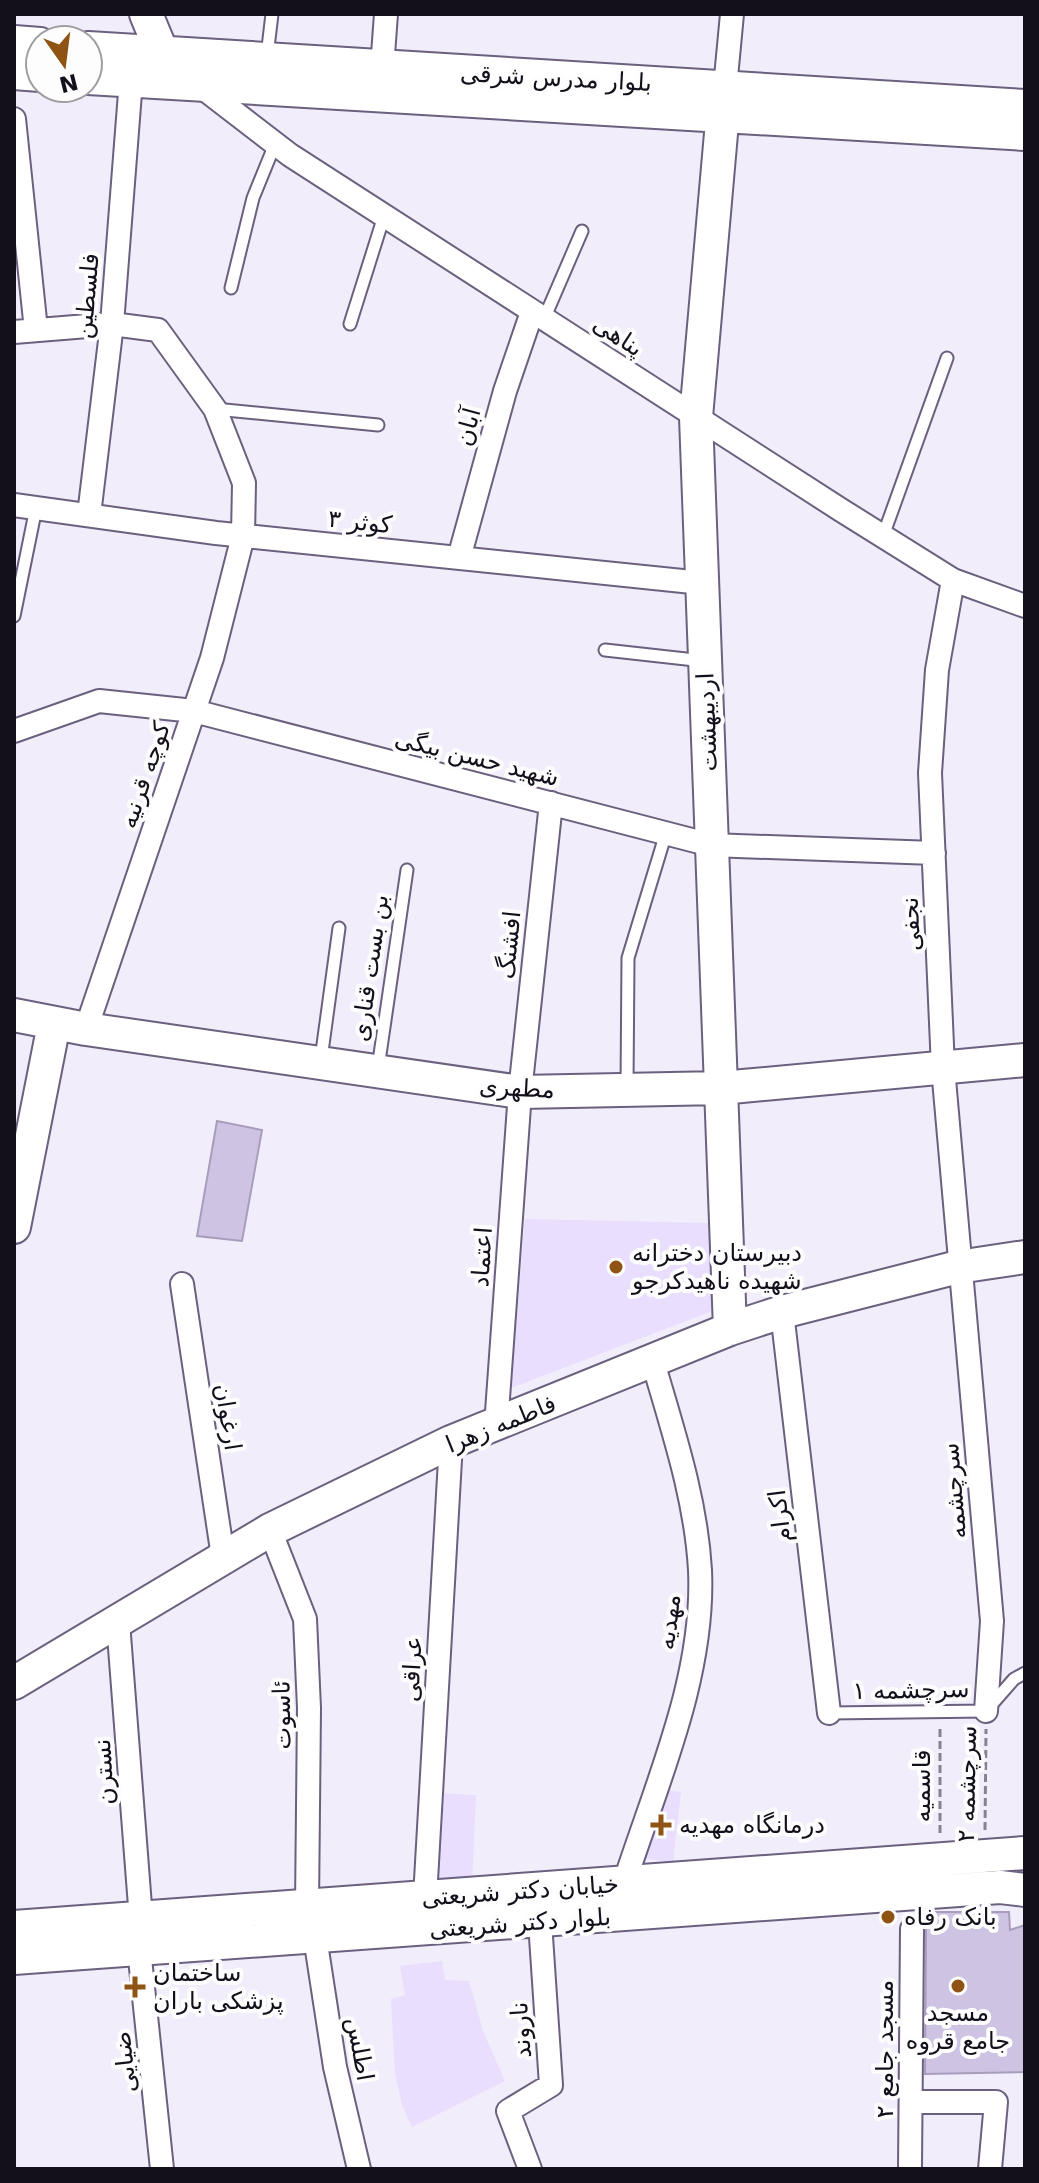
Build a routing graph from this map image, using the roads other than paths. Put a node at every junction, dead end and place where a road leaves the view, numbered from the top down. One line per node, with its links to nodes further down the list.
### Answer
1 (146, 14): 6 (main road)
2 (272, 14): 7 (lane)
3 (386, 14): 8 (street)
4 (732, 14): 12 (street)
5 (104, 49): 6 (main road, بلوار مدرس شرقی)
6 (163, 55): 7 (main road, بلوار مدرس شرقی)
7 (267, 61): 8 (main road, بلوار مدرس شرقی)
8 (382, 68): 12 (main road, بلوار مدرس شرقی)
9 (104, 79): 10 (main road, بلوار مدرس شرقی)
10 (131, 80): 11 (main road, بلوار مدرس شرقی); 21 (street, فلسطین)
11 (197, 84): 12 (main road, بلوار مدرس شرقی); 16 (street, پناهی)
12 (723, 102): 13 (main road, بلوار مدرس شرقی); 15 (main road, بلوار مدرس شرقی); 26 (main road, اردیبهشت)
13 (1025, 106)
14 (14, 119): 23 (street)
15 (1025, 134)
16 (275, 144): 17 (street, پناهی); 19 (lane)
17 (384, 216): 20 (street, پناهی); 22 (lane)
18 (582, 231): 20 (lane)
19 (231, 288)
20 (538, 316): 26 (street, پناهی); 32 (street, آبان)
21 (112, 324): 23 (street, کوچه قرنیه); 25 (street, کوچه قرنیه); 29 (street, فلسطین)
22 (350, 324)
23 (25, 331)
24 (947, 358): 31 (lane)
25 (215, 409): 27 (lane); 30 (street, کوچه قرنیه)
26 (696, 417): 31 (street, پناهی); 34 (main road, اردیبهشت)
27 (378, 425)
28 (25, 507): 29 (street, کوثر ۳); 36 (lane)
29 (89, 515): 30 (street, کوثر ۳)
30 (243, 536): 32 (street, کوثر ۳); 39 (street, کوچه قرنیه)
31 (883, 536): 33 (street, پناهی)
32 (459, 558): 34 (street, کوثر ۳)
33 (953, 580): 35 (street, پناهی); 44 (street, نجفی)
34 (702, 583): 38 (main road, اردیبهشت)
35 (1025, 606)
36 (14, 616)
37 (605, 650): 38 (lane)
38 (704, 661): 43 (main road, اردیبهشت)
39 (194, 711): 40 (street, شهید حسن بیگی); 41 (street, شهید حسن بیگی); 49 (street, کوچه قرنیه)
40 (14, 731)
41 (551, 803): 42 (street, شهید حسن بیگی); 56 (street, افشنگ)
42 (666, 833): 43 (street, شهید حسن بیگی); 55 (lane)
43 (711, 845): 44 (street, شهید حسن بیگی); 54 (main road, اردیبهشت)
44 (934, 853): 52 (street, نجفی)
45 (407, 870): 53 (lane, بن بست قناری)
46 (339, 928): 51 (lane)
47 (14, 1015): 48 (main road, مطهری)
48 (54, 1024): 49 (main road, مطهری); 57 (main road)
49 (86, 1029): 51 (main road, مطهری)
50 (1025, 1060): 52 (main road, مطهری)
51 (321, 1064): 53 (main road, مطهری)
52 (943, 1068): 54 (main road, مطهری); 59 (street, نجفی)
53 (377, 1072): 56 (main road, مطهری)
54 (721, 1088): 55 (main road, مطهری); 62 (main road, اردیبهشت)
55 (627, 1090): 56 (main road, مطهری)
56 (520, 1092): 64 (street, اعتماد)
57 (14, 1227)
58 (1025, 1257): 59 (main road, فاطمه زهرا)
59 (958, 1267): 61 (main road, فاطمه زهرا); 71 (street, سرچشمه)
60 (182, 1284): 67 (street, ارغوان)
61 (782, 1312): 62 (main road, فاطمه زهرا); 72 (street, اکرام)
62 (730, 1329): 63 (main road, فاطمه زهرا)
63 (653, 1362): 64 (main road, فاطمه زهرا); 74 (street, مهدیه)
64 (496, 1426): 65 (main road, فاطمه زهرا)
65 (451, 1442): 66 (main road, فاطمه زهرا); 76 (street, عراقی)
66 (270, 1530): 67 (main road, فاطمه زهرا); 77 (street, ئاسوت)
67 (223, 1557): 68 (main road, فاطمه زهرا)
68 (118, 1622): 70 (main road, فاطمه زهرا); 81 (street, نسترن)
69 (1025, 1673): 71 (lane, سرچشمه ۱)
70 (14, 1683)
71 (986, 1711): 72 (lane, سرچشمه ۱)
72 (829, 1713)
73 (1025, 1853): 74 (main road, خیابان دکتر شریعتی)
74 (624, 1884): 76 (main road, خیابان دکتر شریعتی)
75 (1025, 1890): 78 (main road, بلوار دکتر شریعتی)
76 (425, 1898): 77 (main road, خیابان دکتر شریعتی)
77 (311, 1922): 78 (main road, بلوار دکتر شریعتی); 81 (main road, بلوار دکتر شریعتی); 85 (street, اطلس)
78 (540, 1922): 86 (street, ناروند)
79 (14, 1927): 81 (main road)
80 (912, 1929): 83 (street, مسجد جامع ۲)
81 (140, 1934): 82 (main road, بلوار دکتر شریعتی); 84 (street, ضیایی)
82 (14, 1958)
83 (911, 2102): 87 (street, مسجد جامع ۲); 88 (street)
84 (162, 2169)
85 (359, 2169)
86 (530, 2169)
87 (908, 2169)
88 (990, 2169)

